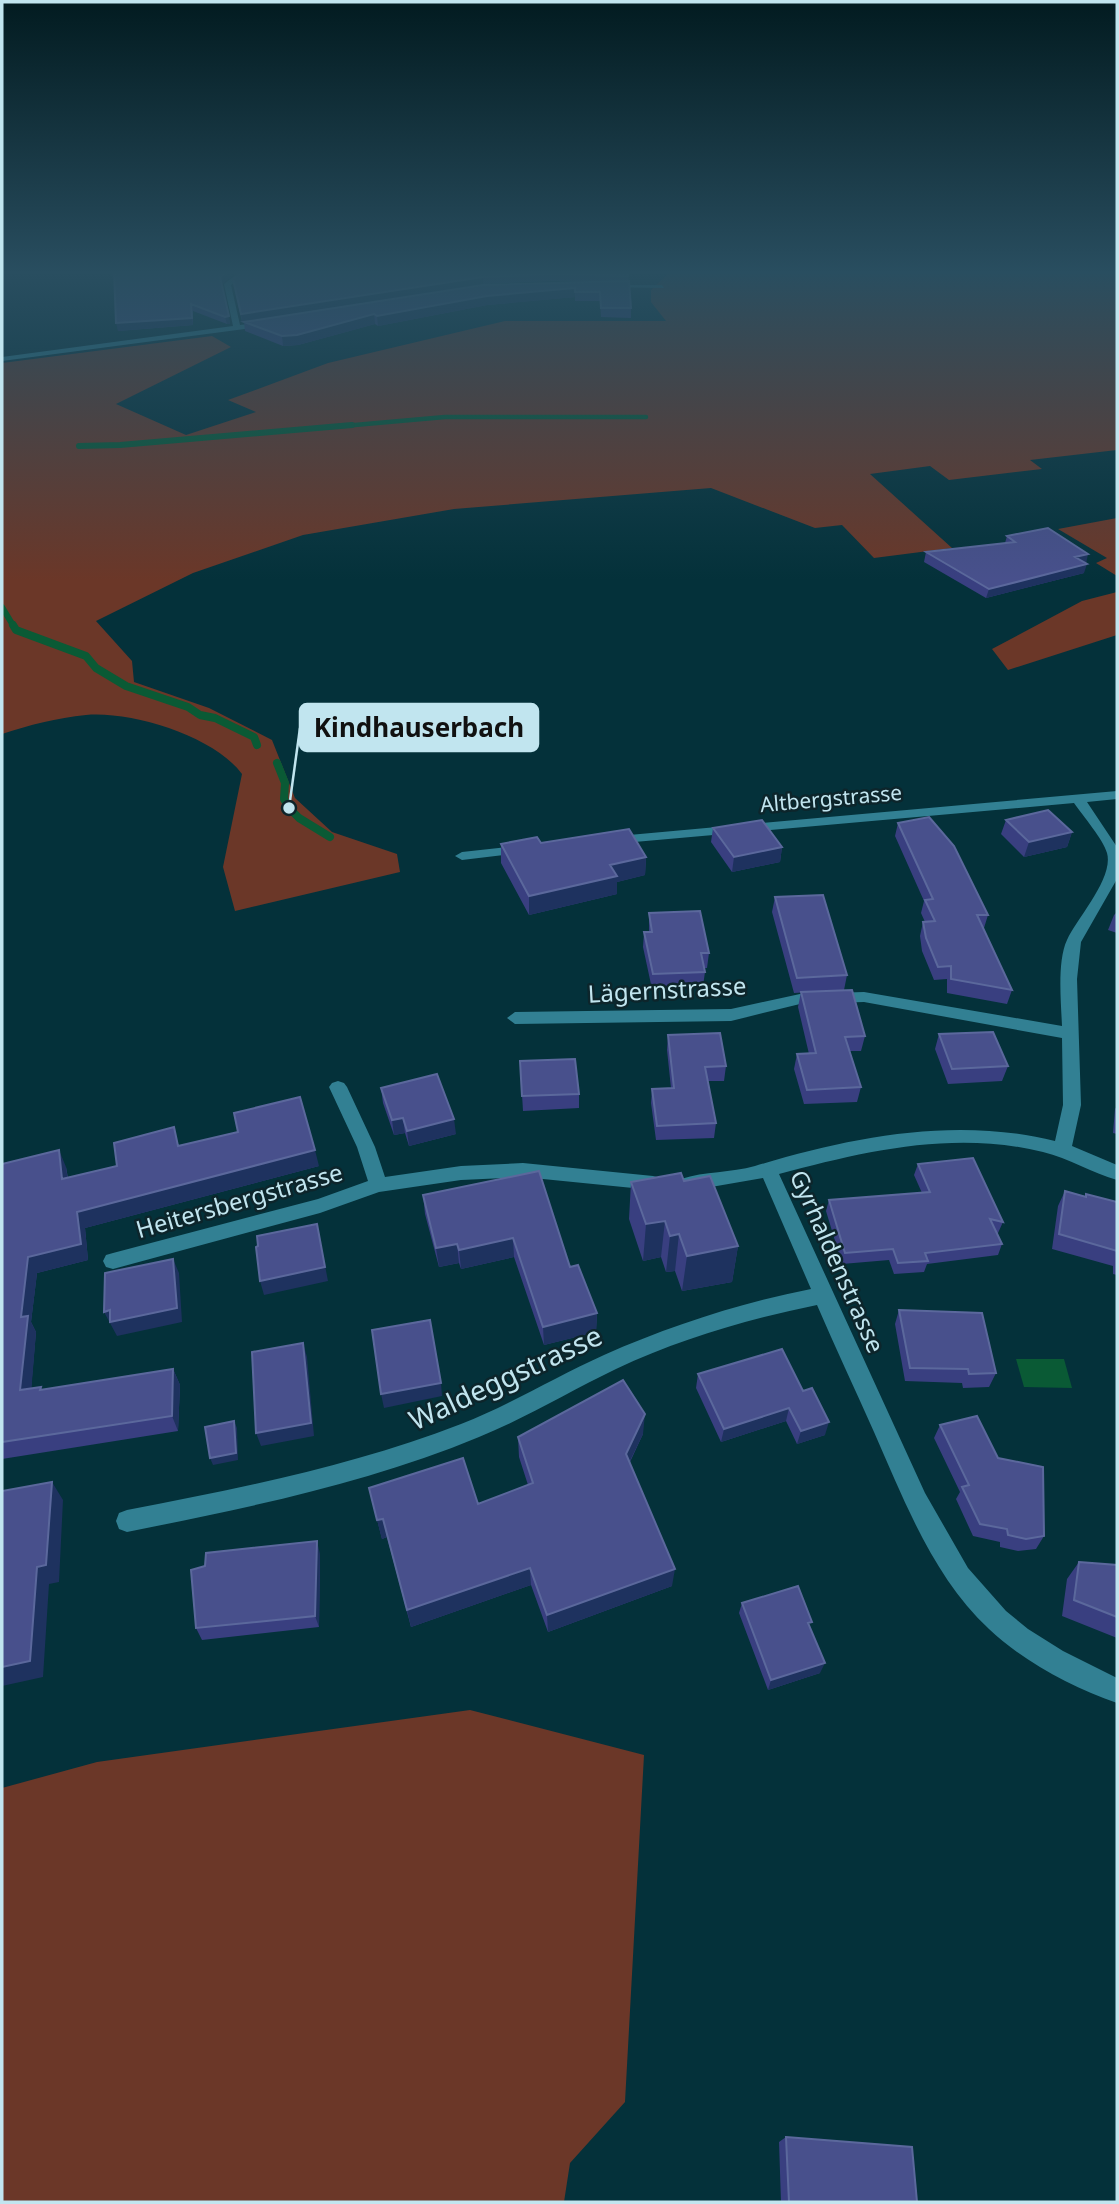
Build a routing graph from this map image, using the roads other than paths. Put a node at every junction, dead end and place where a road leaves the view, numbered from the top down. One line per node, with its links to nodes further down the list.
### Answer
1 (1117, 794): 2 (street, Altbergstrasse)
2 (1078, 799): 3 (street, Altbergstrasse); 7 (street)
3 (603, 841)
4 (535, 848): 5 (street)
5 (462, 856)
6 (515, 1018): 7 (street, Lägernstrasse)
7 (1069, 1033): 9 (street)
8 (338, 1087): 12 (street, Heitersbergstrasse)
9 (1062, 1150): 10 (street, Gyrhaldenstrasse); 11 (street, Gyrhaldenstrasse)
10 (767, 1168): 12 (street, Heitersbergstrasse); 14 (street, Gyrhaldenstrasse)
11 (1117, 1173)
12 (378, 1185): 13 (street, Heitersbergstrasse)
13 (113, 1261)
14 (824, 1295): 15 (street, Waldeggstrasse); 16 (street, Gyrhaldenstrasse)
15 (127, 1521)
16 (1117, 1690)

